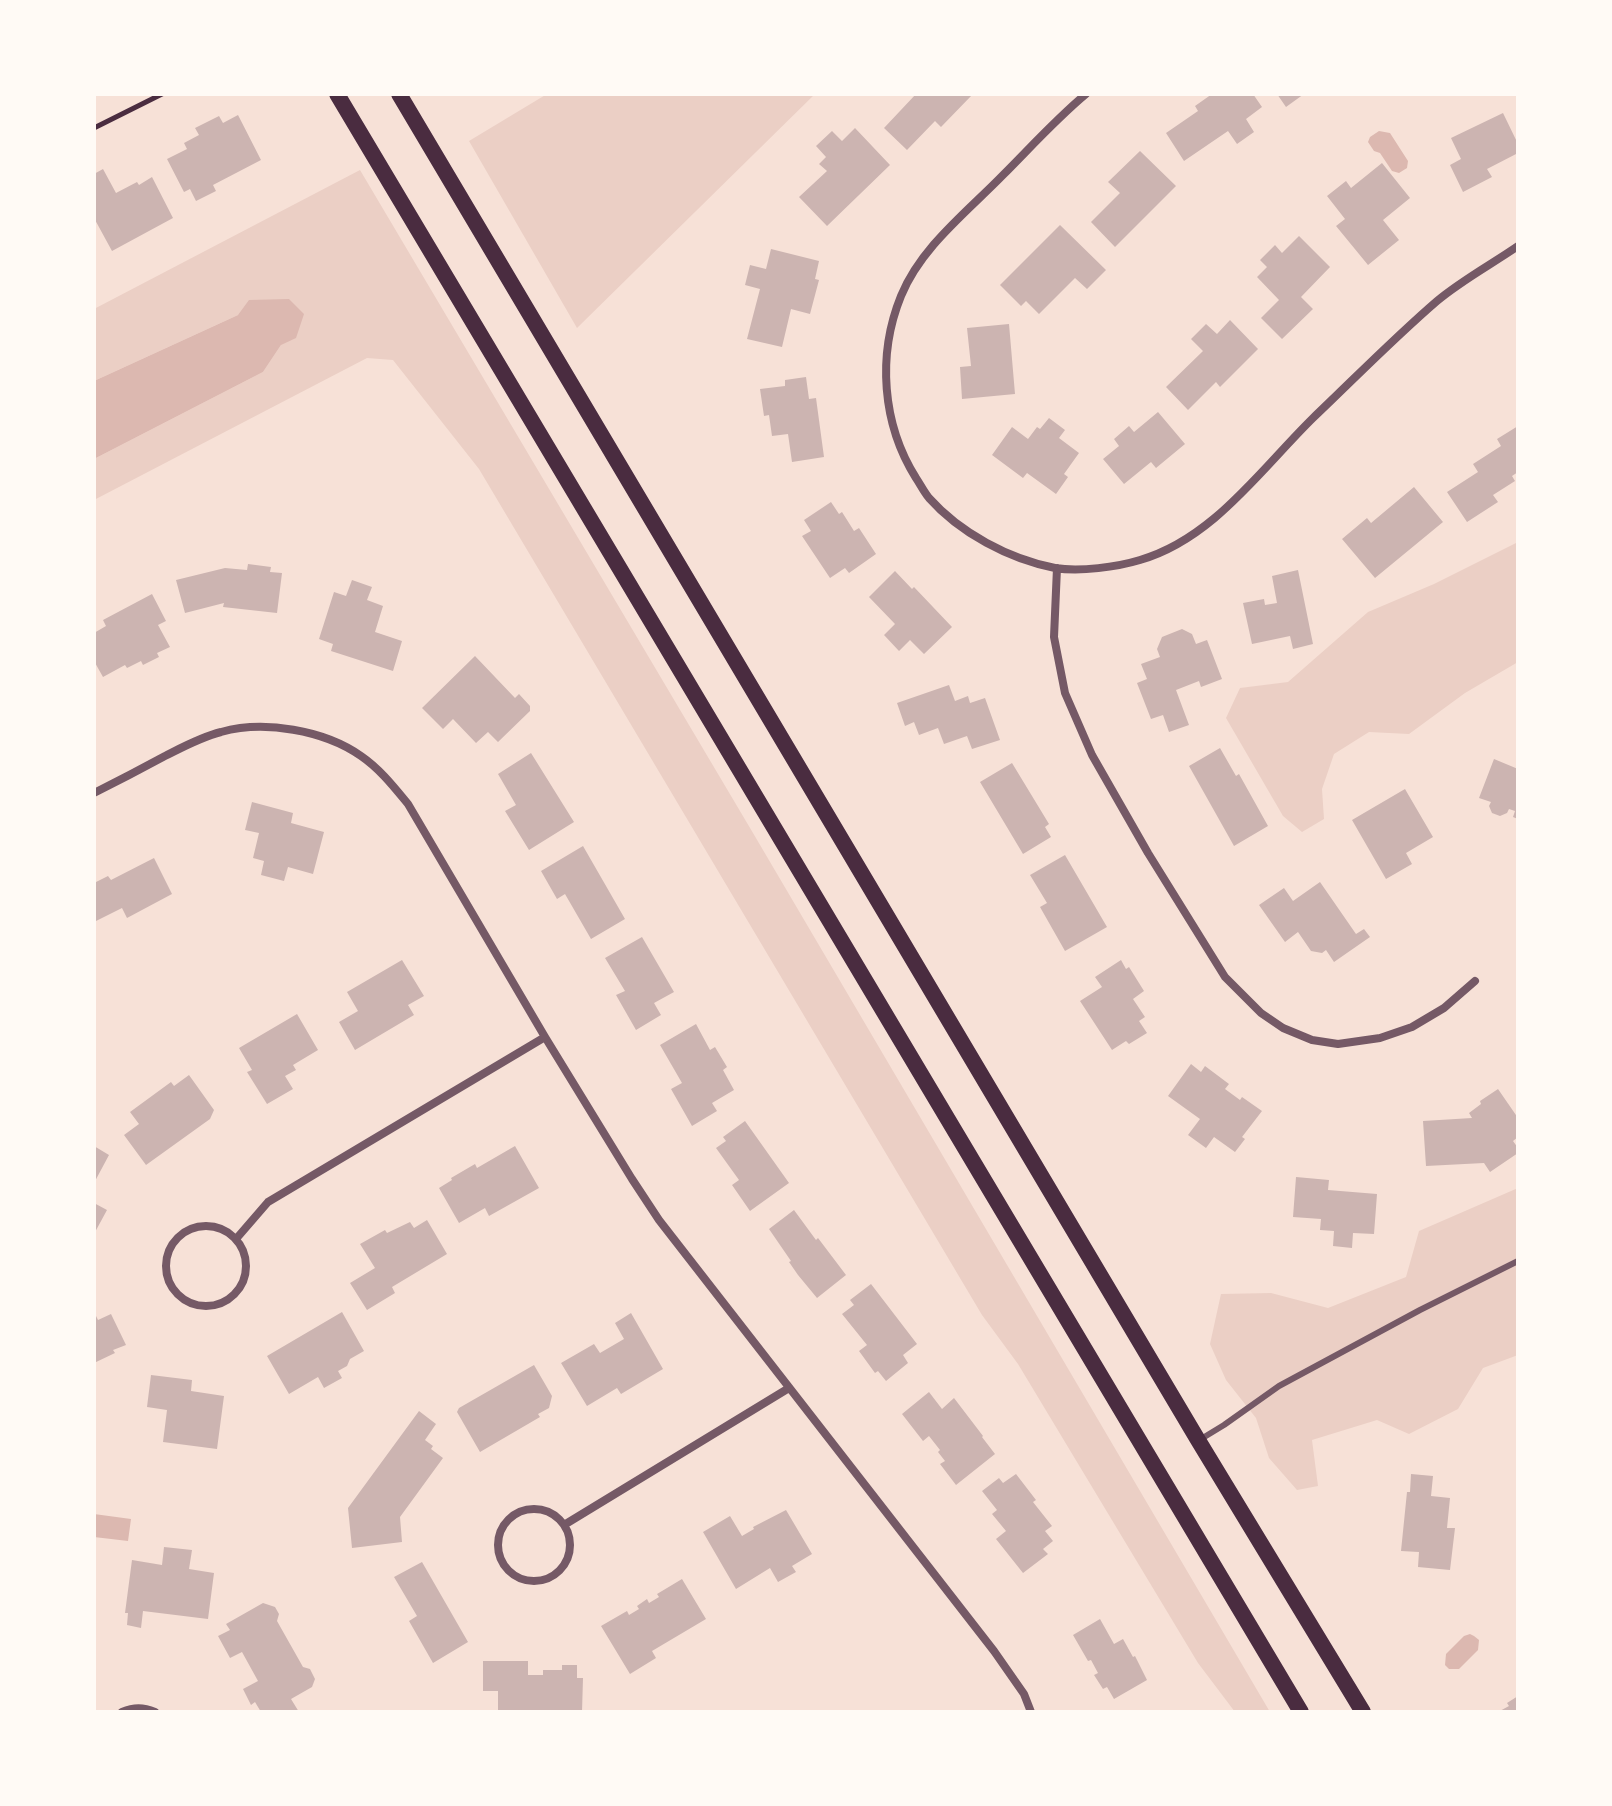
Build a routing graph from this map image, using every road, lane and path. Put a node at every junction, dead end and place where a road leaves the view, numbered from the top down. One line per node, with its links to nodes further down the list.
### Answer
1 (162, 94): 5 (path)
2 (337, 94): 19 (main road)
3 (399, 94): 14 (main road)
4 (1086, 94): 7 (street)
5 (94, 128)
6 (1518, 246): 7 (street)
7 (1057, 568): 9 (street)
8 (94, 793): 10 (street)
9 (1475, 981)
10 (545, 1037): 11 (street); 13 (street)
11 (236, 1239): 11 (street)
12 (1518, 1261): 14 (lane)
13 (789, 1388): 15 (street); 18 (street)
14 (1198, 1440): 20 (main road)
15 (564, 1525): 15 (street)
16 (122, 1712): 17 (street)
17 (155, 1712)
18 (1031, 1712)
19 (1301, 1712)
20 (1363, 1712)

